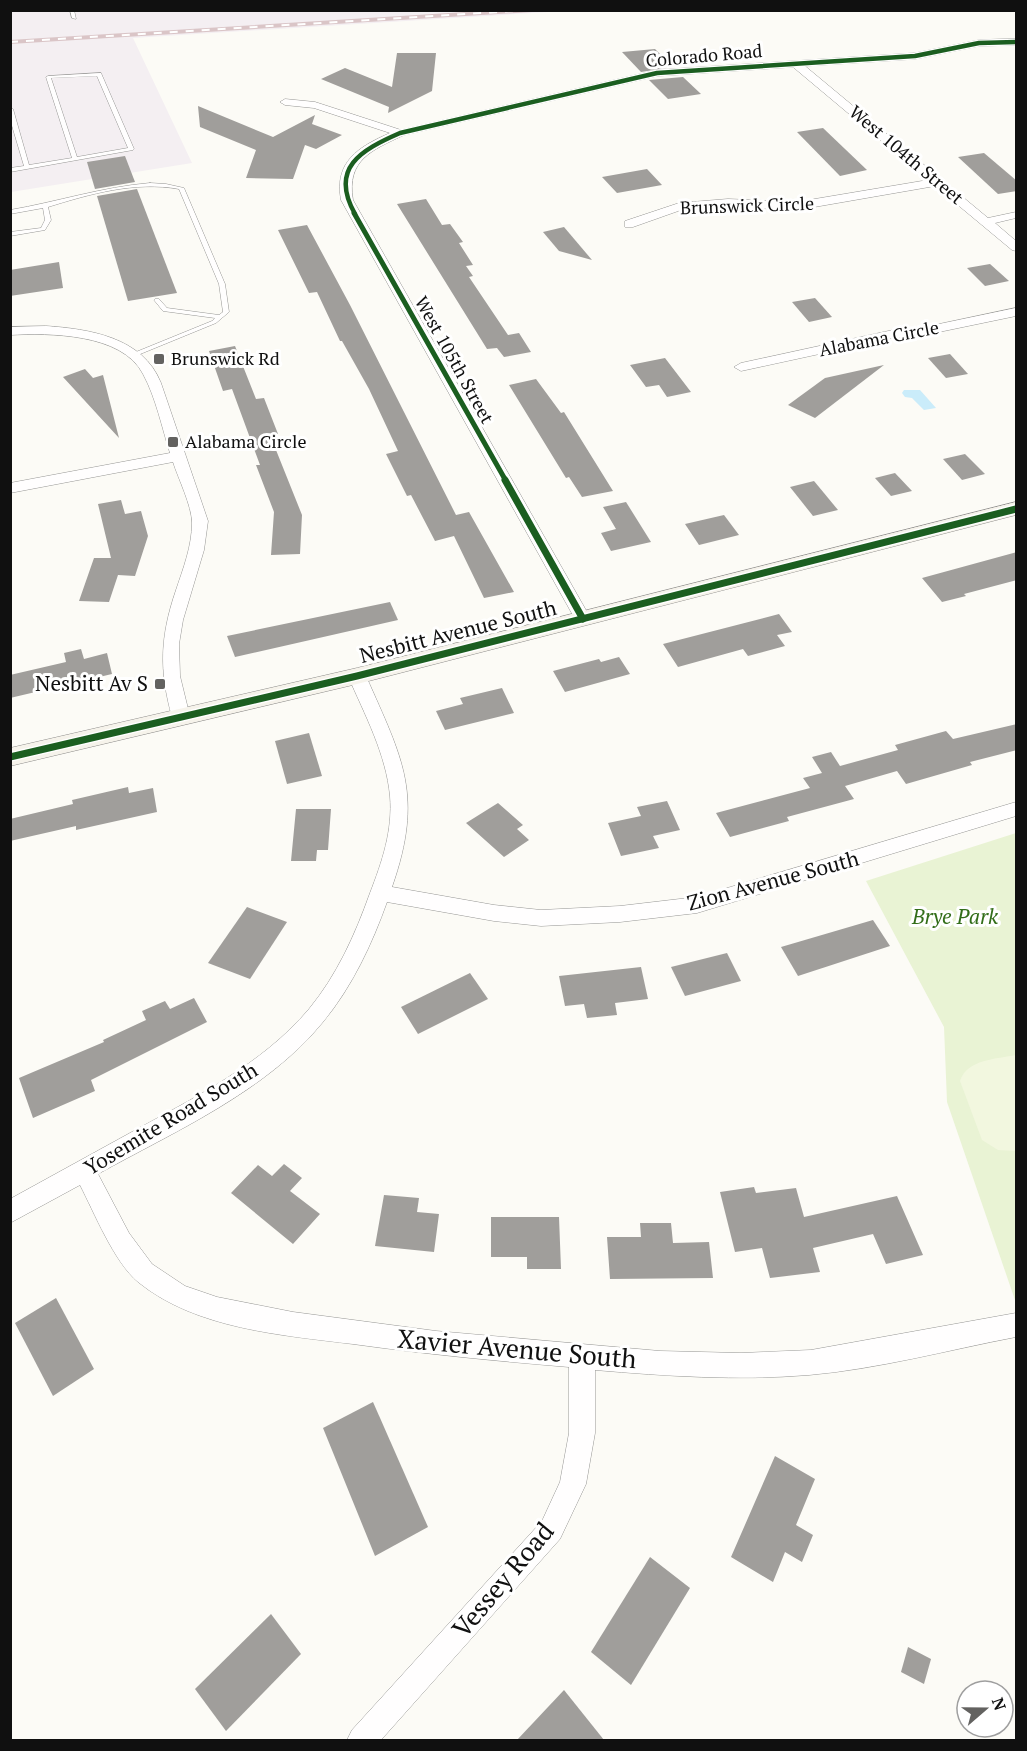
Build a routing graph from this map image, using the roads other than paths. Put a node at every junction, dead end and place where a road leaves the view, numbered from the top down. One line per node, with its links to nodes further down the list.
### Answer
1 (72, 10): 2 (lane)
2 (74, 18)
3 (1017, 42): 4 (street, Colorado Road)
4 (796, 63): 7 (street, Colorado Road); 11 (street, West 104th Street)
5 (285, 102): 7 (street)
6 (10, 109): 9 (lane)
7 (400, 133): 28 (street, West 105th Street)
8 (75, 159): 8 (lane); 9 (lane)
9 (27, 167): 10 (lane)
10 (10, 170)
11 (938, 182): 15 (street, West 104th Street); 16 (street, Brunswick Circle)
12 (45, 206): 13 (lane); 17 (lane); 21 (lane)
13 (10, 212)
14 (1017, 215): 15 (street)
15 (986, 222): 18 (street, West 104th Street)
16 (629, 224)
17 (10, 234)
18 (1017, 247)
19 (157, 300): 21 (lane)
20 (1017, 312): 24 (street, Alabama Circle)
21 (220, 317): 23 (lane)
22 (10, 331): 23 (street)
23 (133, 355): 25 (street)
24 (741, 367)
25 (179, 456): 26 (street); 30 (street)
26 (10, 488)
27 (1017, 509): 28 (street, Nesbitt Avenue South)
28 (583, 619): 29 (street, Nesbitt Avenue South)
29 (357, 676): 30 (street, Nesbitt Avenue South); 33 (street, Yosemite Road South)
30 (181, 717): 31 (street, Nesbitt Avenue South)
31 (10, 757)
32 (1017, 809): 33 (street, Zion Avenue South)
33 (380, 893): 34 (street, Yosemite Road South)
34 (84, 1170): 35 (street, Yosemite Road South); 37 (street, Xavier Avenue South)
35 (10, 1212)
36 (1017, 1325): 37 (street, Xavier Avenue South)
37 (582, 1355): 38 (street, Vessey Road)
38 (362, 1740)

